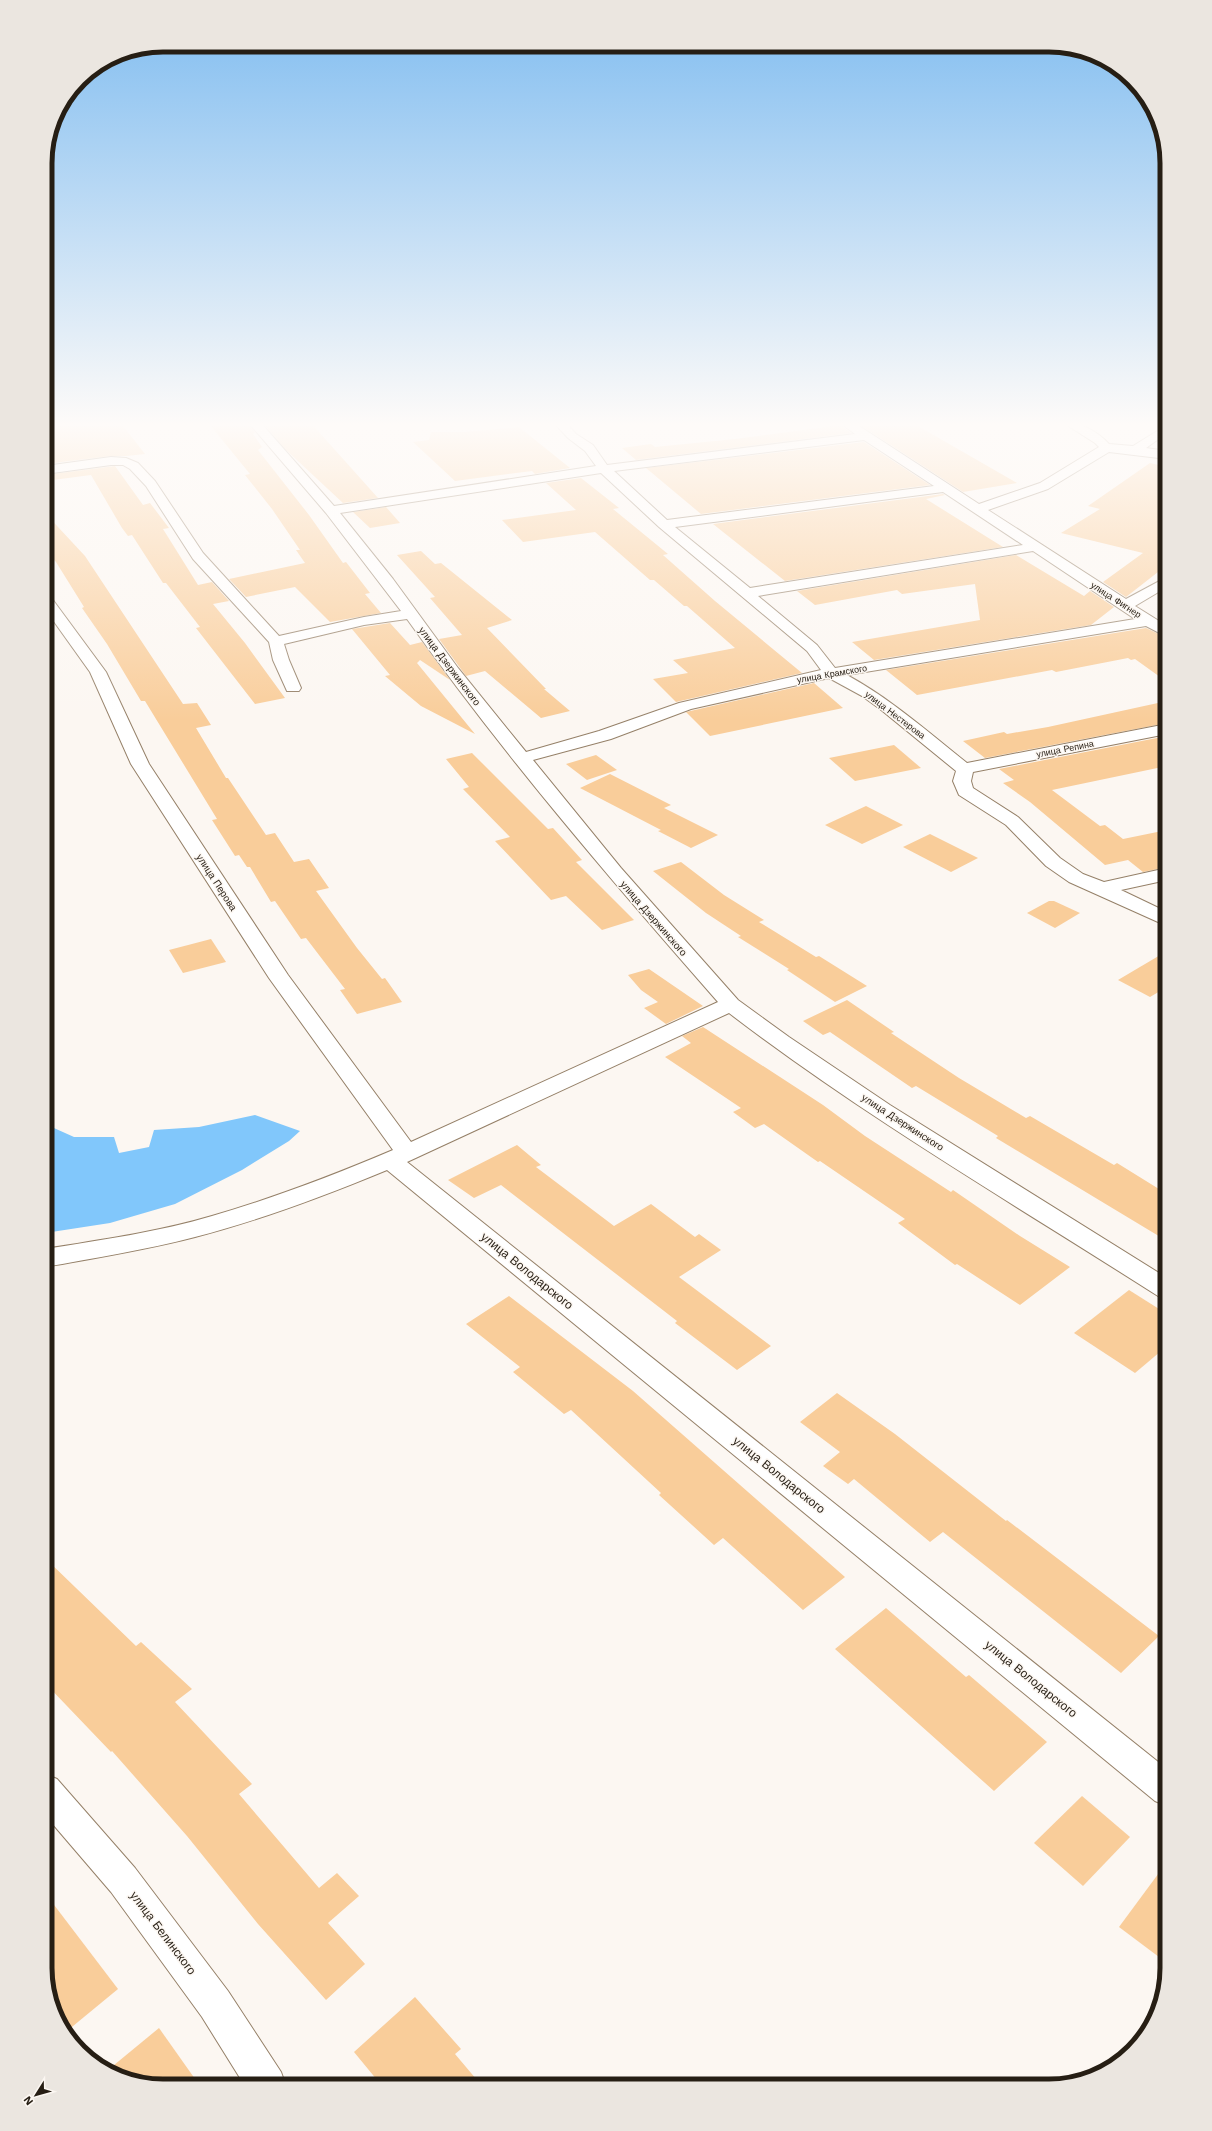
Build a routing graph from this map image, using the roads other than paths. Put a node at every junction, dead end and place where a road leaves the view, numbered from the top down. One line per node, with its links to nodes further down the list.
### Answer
1 (175, 521): 15 (street)
2 (340, 521): 12 (street, улица Дзержинского)
3 (661, 521): 6 (street, улица Нестерова)
4 (684, 521): 6 (street)
5 (997, 521): 7 (street, улица Фигнер)
6 (664, 524): 9 (street, улица Нестерова)
7 (1035, 547): 9 (street); 10 (street, улица Фигнер)
8 (1160, 585): 10 (street)
9 (748, 593): 16 (street, улица Нестерова)
10 (1125, 606): 13 (street, улица Фигнер)
11 (52, 609): 25 (street, улица Перова)
12 (411, 614): 15 (street); 19 (street, улица Дзержинского)
13 (1148, 621): 14 (street, улица Фигнер); 16 (street, улица Крамского)
14 (1160, 629)
15 (276, 641): 17 (street)
16 (831, 673): 19 (street, улица Крамского); 20 (street, улица Нестерова)
17 (294, 688)
18 (1160, 730): 20 (street, улица Репина)
19 (523, 758): 24 (street, улица Дзержинского)
20 (964, 769): 22 (street)
21 (1160, 876): 22 (street)
22 (1102, 888): 23 (street)
23 (1160, 917)
24 (731, 1004): 25 (street); 27 (street, улица Дзержинского)
25 (399, 1157): 26 (street); 28 (street, улица Володарского)
26 (52, 1257)
27 (1160, 1286)
28 (1160, 1784)
29 (52, 1798): 30 (street, улица Белинского)
30 (263, 2079)

